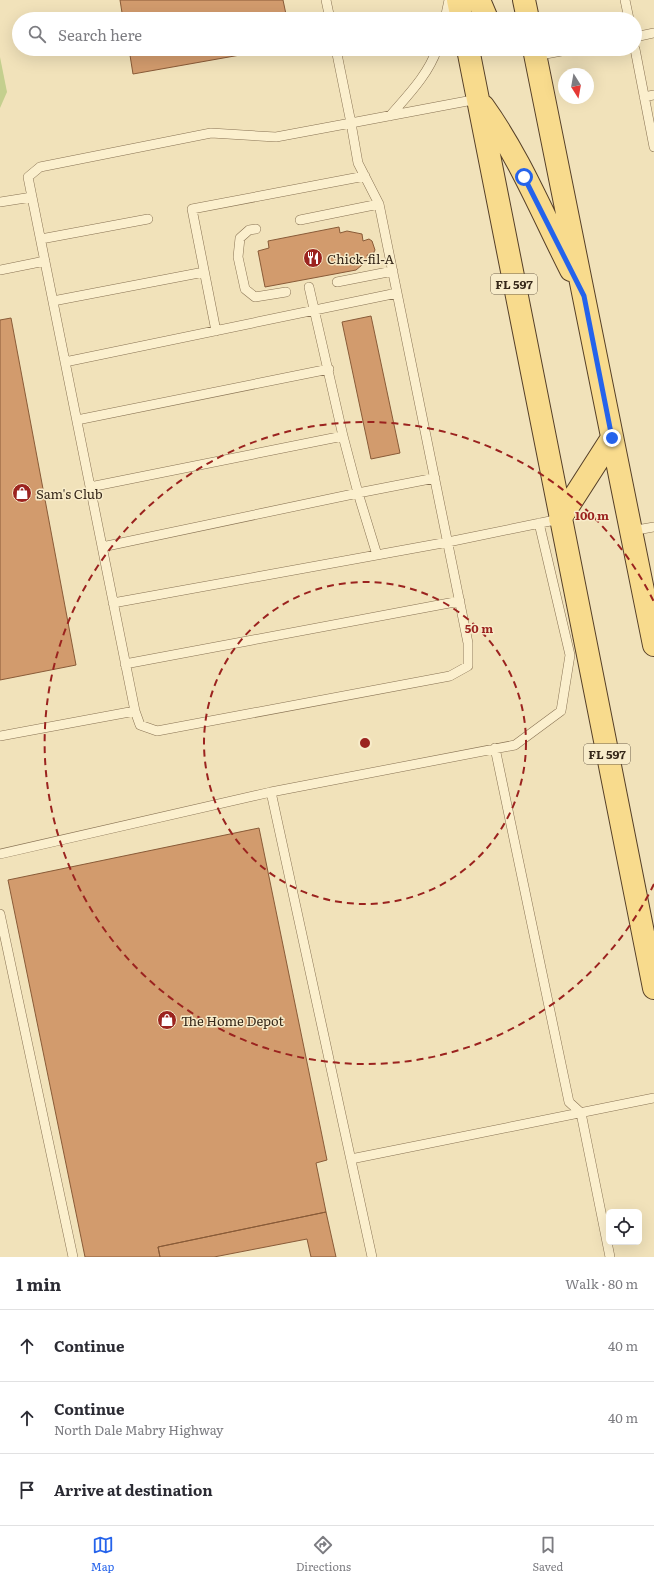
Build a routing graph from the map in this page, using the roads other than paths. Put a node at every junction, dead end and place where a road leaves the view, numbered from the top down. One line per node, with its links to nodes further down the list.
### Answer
1 (326, 0): 7 (lane)
2 (449, 0): 8 (lane)
3 (458, 0): 9 (main road)
4 (479, 0): 10 (main road)
5 (524, 0): 11 (main road)
6 (625, 0): 12 (lane)
7 (329, 12)
8 (446, 12)
9 (461, 12)
10 (484, 12)
11 (527, 12)
12 (628, 12)
13 (654, 33): 14 (lane)
14 (642, 36)
15 (337, 56): 24 (lane)
16 (434, 56): 23 (lane)
17 (469, 56): 22 (main road, FL 597)
18 (531, 56): 42 (main road)
19 (636, 56): 21 (lane)
20 (654, 95): 21 (lane)
21 (644, 97): 25 (lane)
22 (478, 99): 23 (lane); 42 (main road); 54 (main road, FL 597)
23 (390, 116): 24 (lane)
24 (351, 123): 26 (lane); 27 (lane)
25 (654, 147)
26 (365, 176): 29 (lane); 37 (lane)
27 (32, 197): 28 (lane); 33 (lane)
28 (0, 202)
29 (379, 204): 31 (lane); 36 (lane)
30 (148, 219): 33 (lane)
31 (300, 220)
32 (256, 228): 40 (lane)
33 (41, 239): 34 (lane)
34 (45, 261): 35 (lane); 43 (lane)
35 (0, 270)
36 (393, 271): 38 (lane); 41 (lane)
37 (204, 272): 43 (lane); 45 (lane)
38 (337, 282)
39 (309, 287): 44 (lane)
40 (286, 292)
41 (396, 293): 44 (lane); 51 (lane)
42 (584, 296): 50 (main road)
43 (53, 301): 46 (lane)
44 (315, 310): 45 (lane); 47 (lane)
45 (216, 331): 46 (lane)
46 (65, 362): 48 (lane)
47 (329, 369): 48 (lane); 49 (lane)
48 (77, 420): 52 (lane)
49 (343, 436): 52 (lane); 53 (lane)
50 (612, 438): 54 (main road); 57 (main road)
51 (435, 478): 53 (lane); 58 (lane)
52 (90, 487): 59 (lane)
53 (358, 493): 59 (lane); 60 (lane)
54 (560, 519): 55 (lane); 71 (main road, FL 597)
55 (539, 523): 58 (lane); 67 (lane)
56 (654, 527): 57 (lane)
57 (631, 532): 63 (main road)
58 (448, 542): 60 (lane); 61 (lane)
59 (102, 547): 62 (lane)
60 (377, 555): 62 (lane)
61 (460, 601): 64 (lane); 65 (lane)
62 (113, 603): 64 (lane)
63 (654, 645)
64 (125, 664): 65 (lane)
65 (135, 711): 66 (lane)
66 (0, 736)
67 (495, 748): 68 (lane); 73 (lane)
68 (271, 792): 69 (lane); 74 (lane)
69 (0, 854)
70 (0, 914): 75 (lane)
71 (654, 988)
72 (654, 1098): 73 (lane)
73 (581, 1113): 74 (lane); 77 (lane)
74 (351, 1159): 76 (lane)
75 (73, 1257)
76 (372, 1257)
77 (610, 1257)

